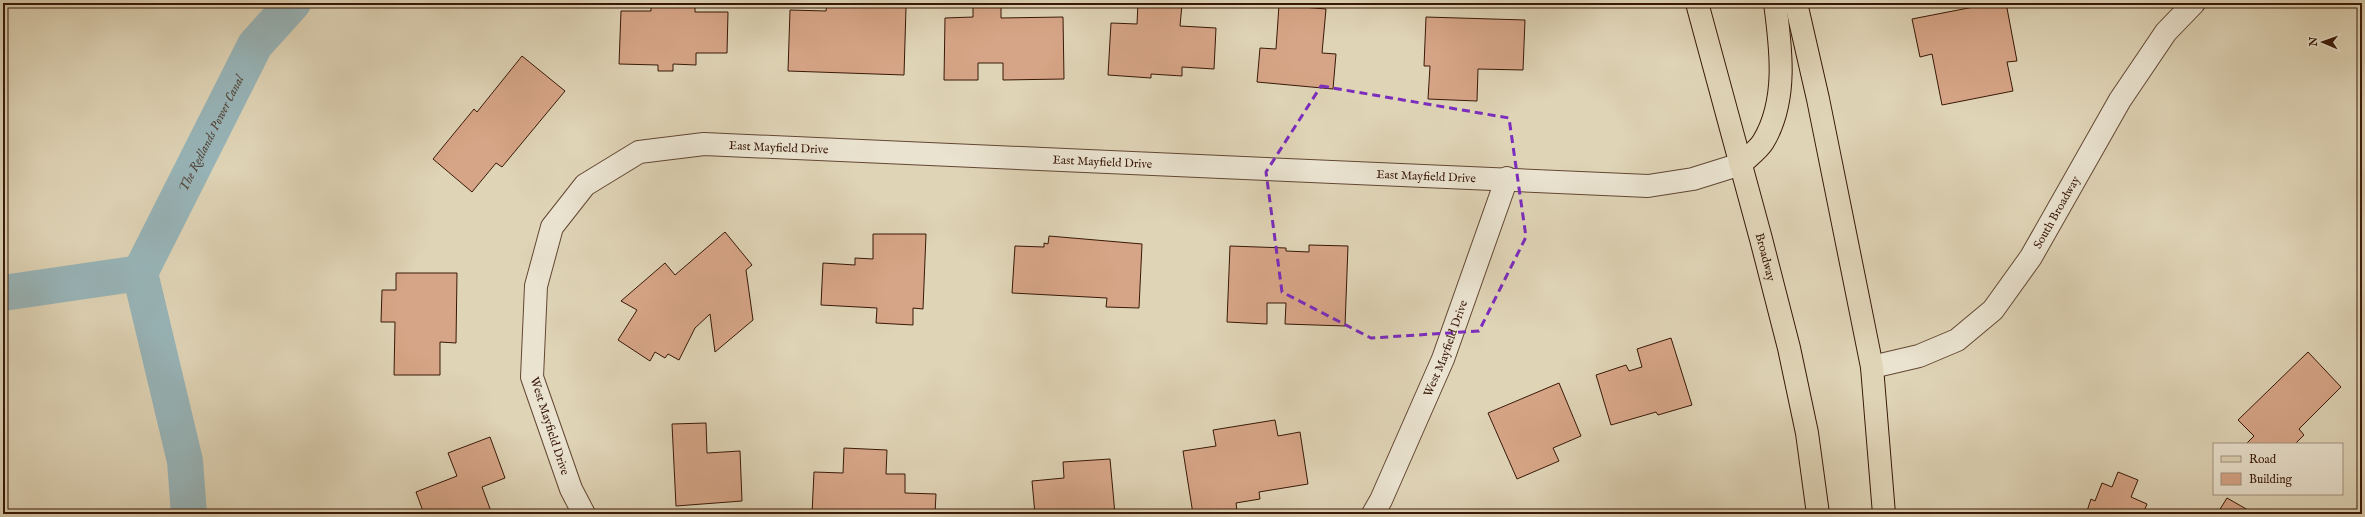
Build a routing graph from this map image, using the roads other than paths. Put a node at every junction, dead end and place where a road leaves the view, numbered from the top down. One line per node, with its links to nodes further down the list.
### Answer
1 (1697, 3): 5 (main road, Broadway)
2 (1775, 3): 5 (main road)
3 (1796, 3): 8 (main road)
4 (2194, 3): 8 (street, South Broadway)
5 (1741, 164): 6 (street, East Mayfield Drive); 11 (main road, Broadway)
6 (1507, 178): 7 (street, East Mayfield Drive); 10 (street, West Mayfield Drive)
7 (536, 286): 9 (street, West Mayfield Drive)
8 (1872, 367): 12 (main road)
9 (584, 514)
10 (1373, 514)
11 (1818, 514)
12 (1884, 514)

